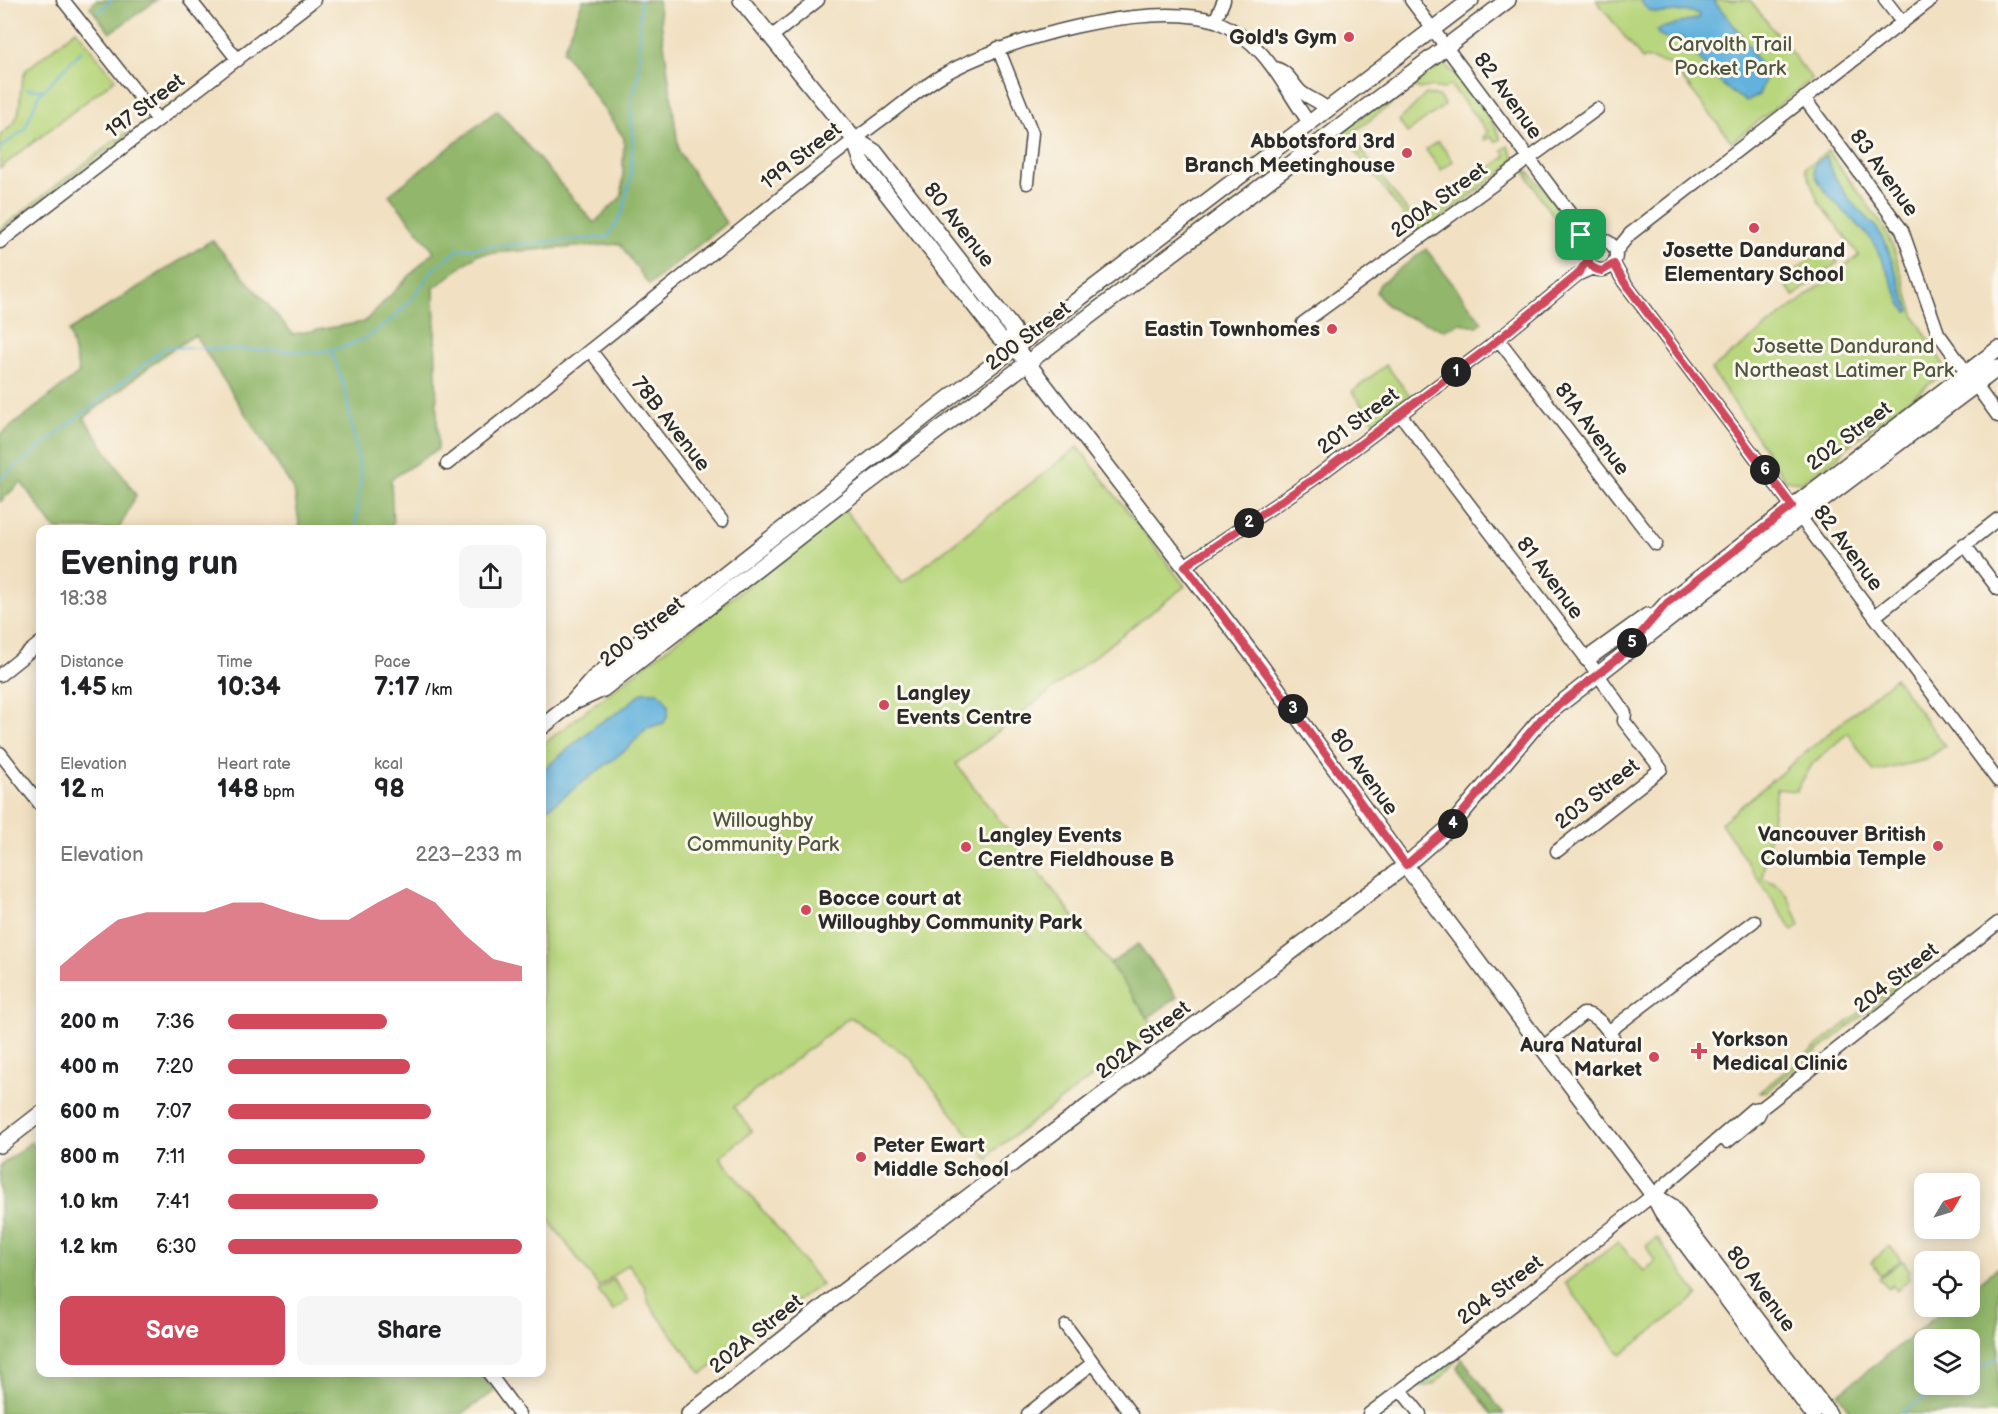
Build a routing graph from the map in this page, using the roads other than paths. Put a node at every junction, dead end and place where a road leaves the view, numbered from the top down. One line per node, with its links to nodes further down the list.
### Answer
1 (63, 0): 23 (street)
2 (190, 0): 18 (street)
3 (314, 0): 18 (street, 197 Street)
4 (741, 0): 15 (main road, 80 Avenue)
5 (818, 0): 15 (street)
6 (1224, 0): 12 (street)
7 (1411, 0): 14 (street, 82 Avenue)
8 (1471, 0): 14 (main road, 200 Street)
9 (1508, 0): 16 (main road, 200 Street)
10 (1885, 0): 13 (street)
11 (1931, 0): 13 (street)
12 (1215, 21): 17 (street, 199 Street); 19 (street)
13 (1902, 22): 20 (street)
14 (1433, 28): 16 (street, 82 Avenue); 22 (main road, 200 Street)
15 (771, 37): 25 (main road, 80 Avenue)
16 (1446, 46): 26 (street, 82 Avenue); 38 (main road, 200 Street)
17 (998, 48): 25 (street, 199 Street); 27 (street)
18 (238, 60): 23 (street, 197 Street)
19 (1275, 68): 22 (street); 24 (street)
20 (1804, 98): 30 (street); 40 (street, 83 Avenue)
21 (1597, 109): 26 (street, 200A Street)
22 (1328, 110): 24 (main road, 200 Street)
23 (158, 120): 29 (street, 197 Street)
24 (1310, 124): 35 (main road, 200 Street)
25 (854, 139): 35 (main road, 80 Avenue); 37 (street, 199 Street)
26 (1529, 158): 28 (street, 82 Avenue); 33 (street, 200A Street)
27 (1027, 183)
28 (1572, 216): 30 (street, 82 Avenue); 31 (street, 82 Avenue)
29 (0, 242)
30 (1608, 245): 31 (street, 201 Street); 32 (street)
31 (1589, 259): 32 (street); 34 (street, 201 Street)
32 (1610, 267): 44 (street, 82 Avenue)
33 (1303, 323)
34 (1498, 339): 41 (street, 201 Street); 47 (street, 81A Avenue)
35 (1016, 348): 38 (main road, 80 Avenue); 58 (main road, 200 Street)
36 (1998, 350): 40 (main road, 202 Street)
37 (590, 351): 43 (street, 199 Street); 46 (street, 78B Avenue)
38 (1028, 363): 49 (main road, 80 Avenue); 58 (main road, 200 Street)
39 (1998, 368): 40 (main road, 202 Street)
40 (1970, 380): 42 (street, 83 Avenue); 44 (main road, 202 Street)
41 (1400, 414): 49 (street, 201 Street); 55 (street, 81 Avenue)
42 (1998, 416)
43 (447, 464)
44 (1796, 512): 51 (main road, 202 Street); 52 (street, 82 Avenue); 54 (main road, 202 Street)
45 (1998, 519): 48 (street)
46 (722, 521)
47 (1656, 544)
48 (1964, 544): 50 (street); 52 (street)
49 (1185, 566): 65 (main road, 80 Avenue)
50 (1998, 590)
51 (1667, 603): 54 (main road, 202 Street); 55 (main road)
52 (1875, 616): 62 (street, 82 Avenue)
53 (36, 646): 57 (street)
54 (1622, 655): 56 (main road, 202 Street)
55 (1587, 659): 56 (street, 81 Avenue)
56 (1598, 674): 61 (street, 81 Avenue); 65 (main road, 202A Street)
57 (0, 675)
58 (573, 702): 59 (main road, 200 Street)
59 (546, 724)
60 (0, 753): 63 (street)
61 (1661, 769): 64 (street, 203 Street)
62 (1998, 781)
63 (36, 799)
64 (1557, 851)
65 (1406, 865): 70 (main road, 80 Avenue); 79 (main road, 202A Street)
66 (1754, 921): 68 (street)
67 (1998, 924): 73 (street, 204 Street)
68 (1608, 1032): 69 (street); 70 (street)
69 (1617, 1044)
70 (1542, 1048): 73 (main road, 80 Avenue)
71 (36, 1117): 72 (main road)
72 (0, 1145)
73 (1653, 1195): 77 (street, 204 Street); 84 (main road, 80 Avenue); 85 (main road, 80 Avenue)
74 (1066, 1326): 75 (street)
75 (1093, 1363): 80 (street); 81 (street)
76 (492, 1377): 78 (street)
77 (1401, 1390): 82 (street, 204 Street); 83 (street)
78 (519, 1414)
79 (689, 1414)
80 (1028, 1414)
81 (1131, 1414)
82 (1369, 1414)
83 (1420, 1414)
84 (1813, 1414)
85 (1829, 1414)

